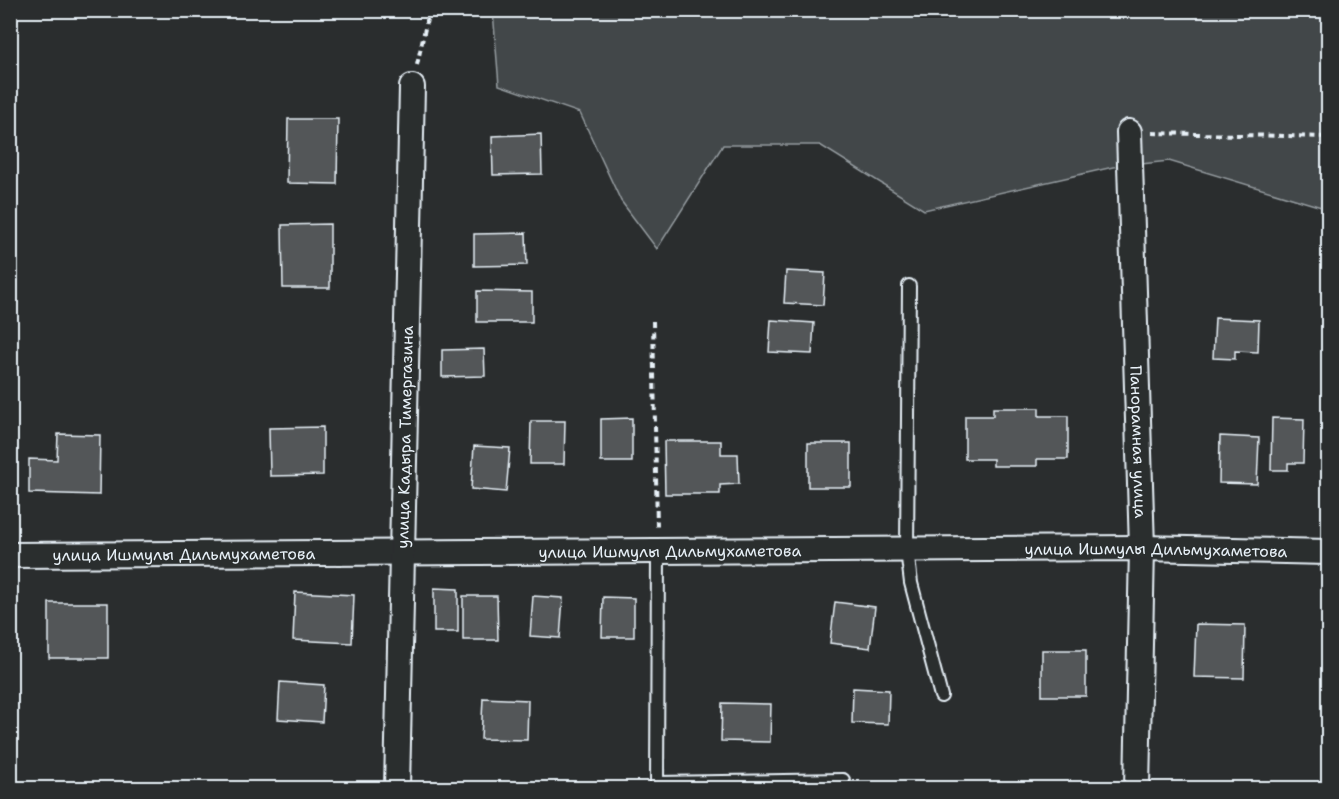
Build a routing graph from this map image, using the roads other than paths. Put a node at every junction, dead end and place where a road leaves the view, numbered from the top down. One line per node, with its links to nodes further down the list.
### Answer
1 (412, 87): 8 (street, улица Кадыра Тимергазина)
2 (1129, 132): 4 (street, Панорамная улица)
3 (909, 286): 5 (lane)
4 (1142, 548): 5 (street, улица Ишмулы Дильмухаметова); 7 (street, улица Ишмулы Дильмухаметова); 14 (street, Панорамная улица)
5 (908, 550): 6 (street, улица Ишмулы Дильмухаметова); 10 (lane)
6 (658, 552): 8 (street, улица Ишмулы Дильмухаметова); 12 (lane)
7 (1329, 552)
8 (401, 554): 9 (street, улица Ишмулы Дильмухаметова); 13 (street, улица Кадыра Тимергазина)
9 (10, 555)
10 (941, 696)
11 (843, 780): 12 (lane)
12 (657, 786)
13 (397, 789)
14 (1137, 789)

